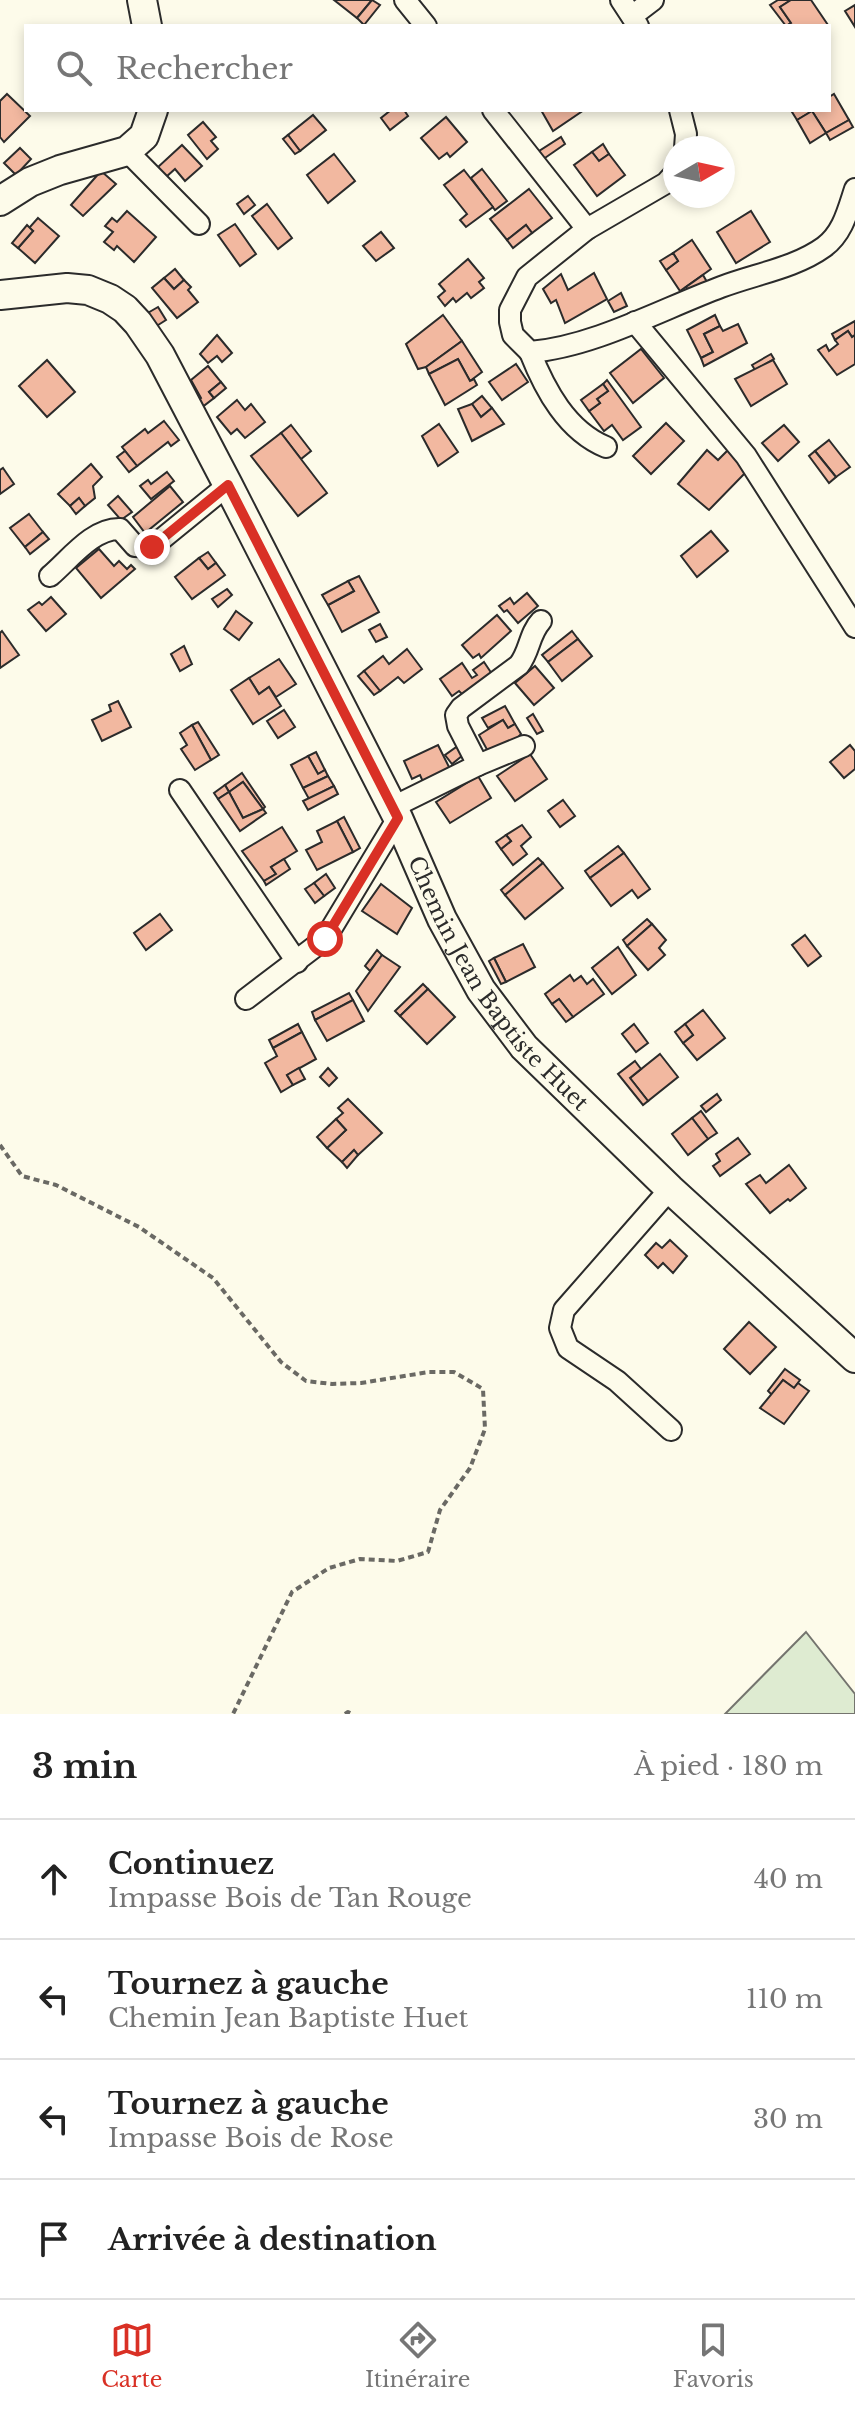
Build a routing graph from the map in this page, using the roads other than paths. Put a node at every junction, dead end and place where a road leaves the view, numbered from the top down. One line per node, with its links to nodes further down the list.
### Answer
1 (142, 0): 5 (street)
2 (405, 0): 6 (street)
3 (653, 0): 4 (street)
4 (630, 14)
5 (147, 24)
6 (424, 24)
7 (152, 112): 11 (street)
8 (495, 112): 16 (street)
9 (680, 112): 10 (street)
10 (686, 136)
11 (127, 151): 14 (street); 15 (street)
12 (663, 185): 16 (street)
13 (855, 189): 18 (street)
14 (0, 201)
15 (199, 224)
16 (587, 229): 19 (street)
17 (0, 295): 21 (street, Chemin Jean Baptiste Huet)
18 (635, 322): 19 (street); 24 (street)
19 (530, 352): 20 (street)
20 (606, 447)
21 (228, 485): 22 (street); 28 (street, Chemin Jean Baptiste Huet)
22 (50, 576)
23 (541, 621): 26 (street)
24 (855, 627)
25 (524, 746): 26 (street)
26 (478, 765): 28 (street)
27 (180, 790): 29 (street)
28 (395, 812): 29 (street); 31 (street, Chemin Jean Baptiste Huet)
29 (297, 962): 30 (street)
30 (246, 999)
31 (670, 1189): 32 (street, Chemin Jean Baptiste Huet); 33 (street)
32 (855, 1358)
33 (671, 1430)

